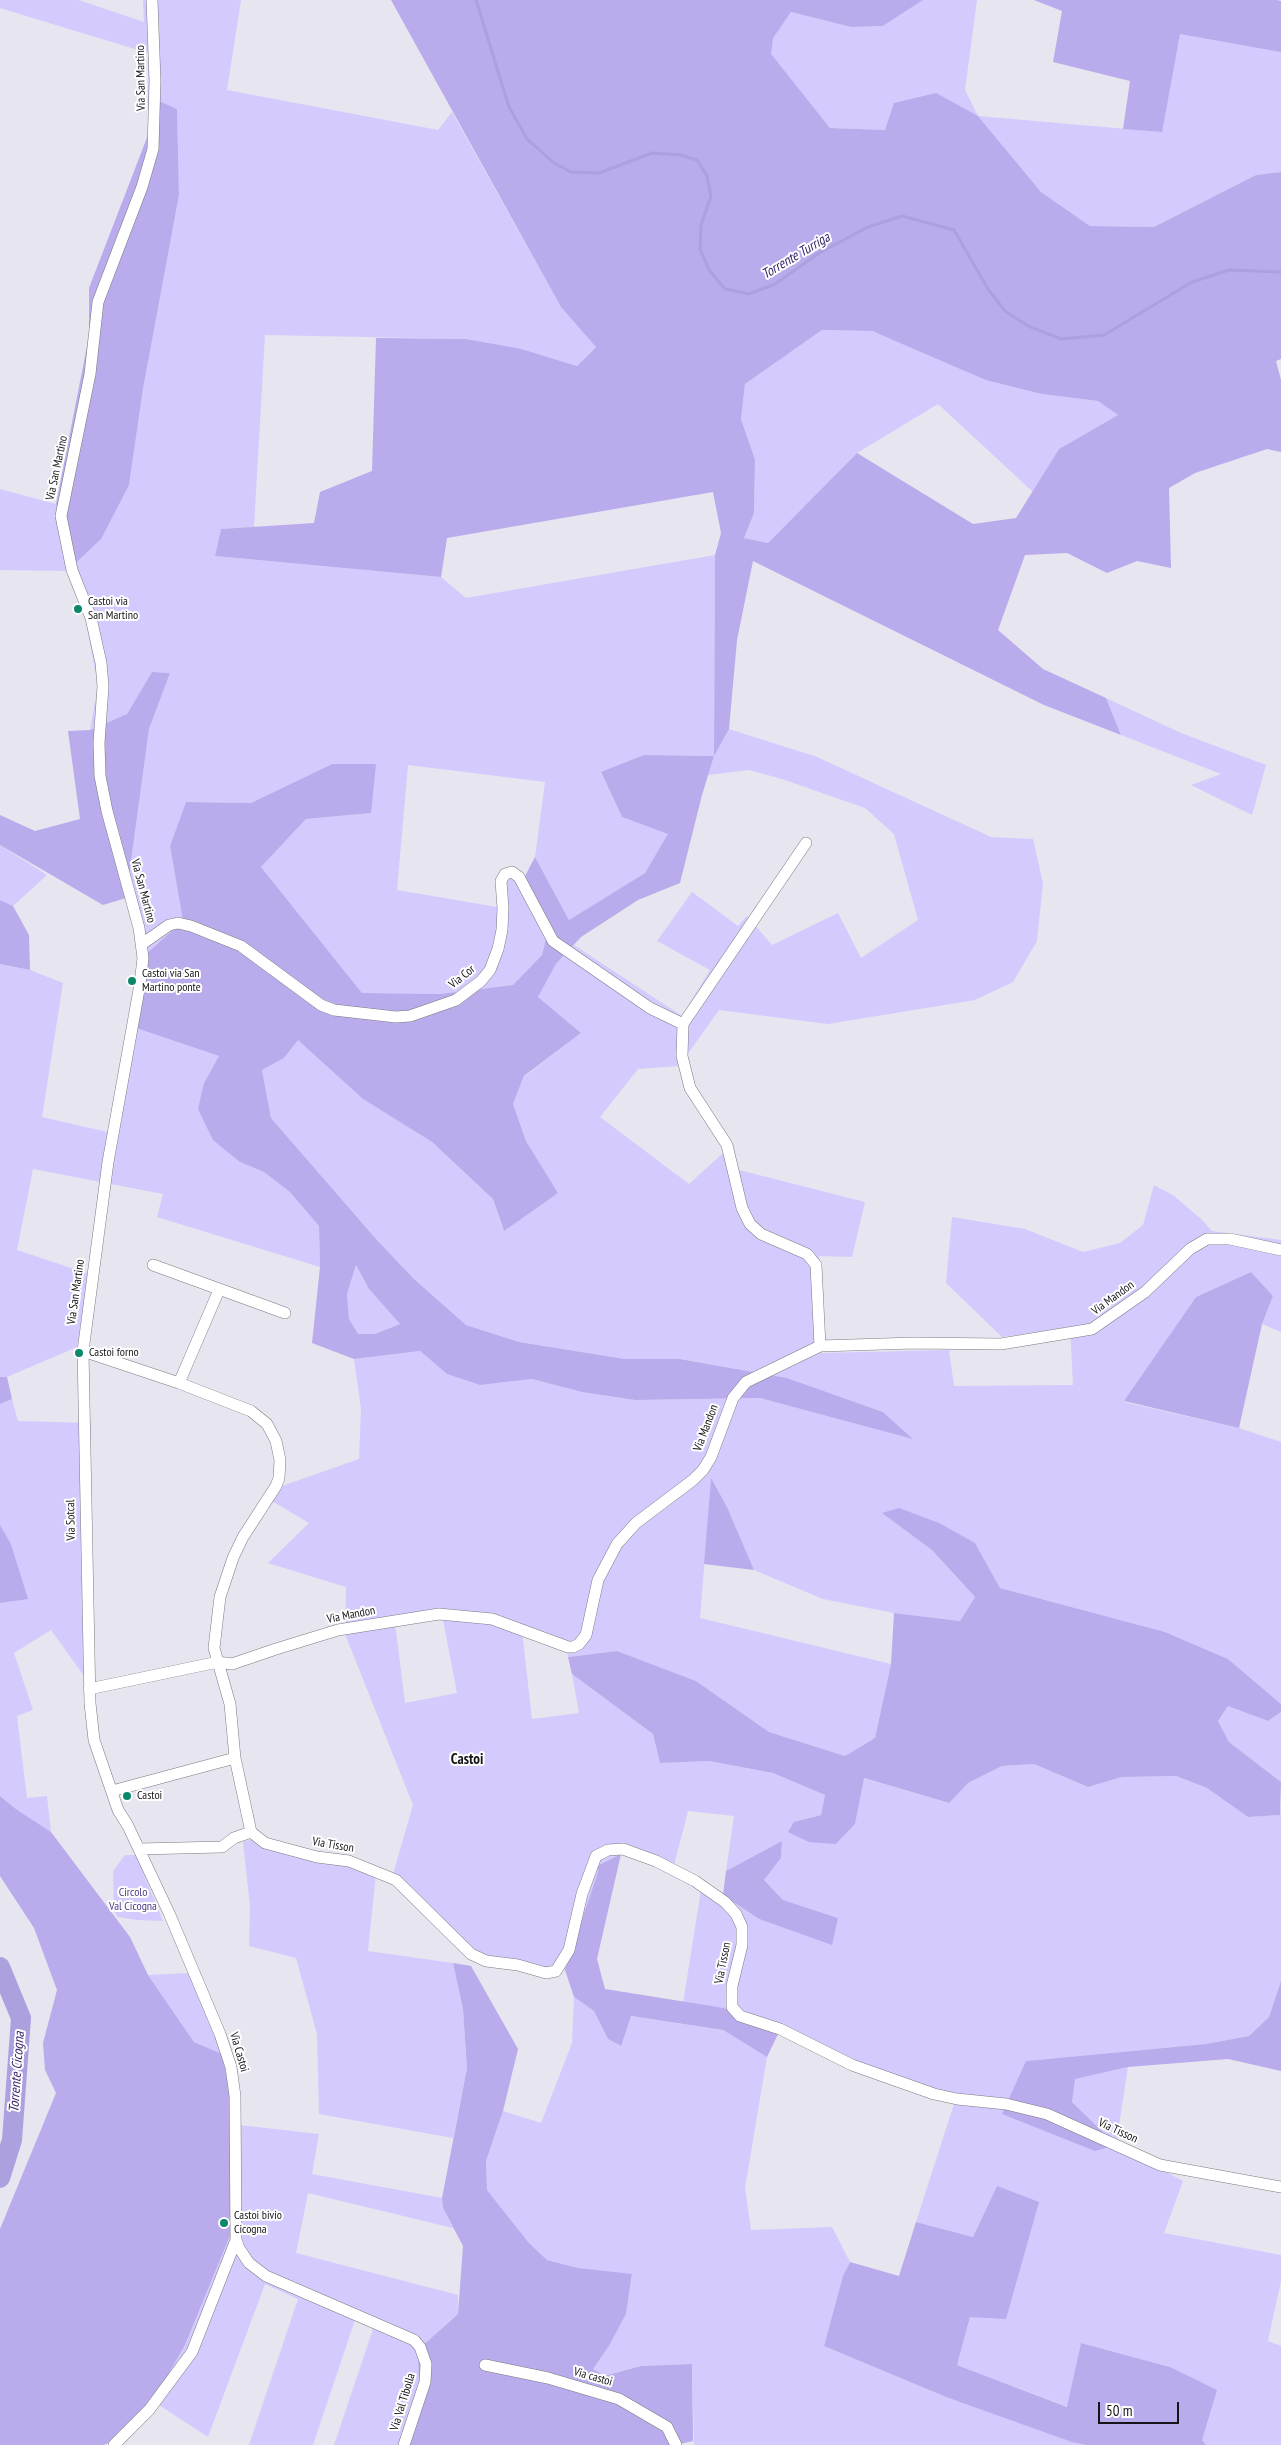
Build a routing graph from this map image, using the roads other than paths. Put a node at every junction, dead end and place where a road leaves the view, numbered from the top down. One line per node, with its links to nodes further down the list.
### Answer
1 (152, 0): 3 (street, Via San Martino)
2 (806, 843): 4 (street)
3 (142, 944): 4 (street, Via Cor); 10 (street, Via San Martino)
4 (682, 1024): 9 (street)
5 (1281, 1250): 9 (street, Via Mandon)
6 (153, 1266): 7 (street)
7 (219, 1290): 8 (street); 11 (street)
8 (285, 1314)
9 (820, 1346): 12 (street, Via Mandon)
10 (83, 1350): 11 (street); 13 (street, Via Sotcal)
11 (178, 1383): 12 (street)
12 (218, 1662): 13 (street, Via Mandon); 14 (street)
13 (89, 1689): 15 (street, Via Castoi)
14 (235, 1758): 15 (street); 16 (street)
15 (112, 1791): 17 (street, Via Castoi)
16 (251, 1832): 17 (street); 18 (street, Via Tisson)
17 (139, 1849): 19 (street, Via Castoi)
18 (1281, 2187)
19 (236, 2240): 20 (street, Via Castoi); 22 (street)
20 (414, 2340): 23 (street, Via Val Tibolla)
21 (485, 2365): 24 (street, Via castoi)
22 (114, 2445)
23 (404, 2445)
24 (676, 2445)

